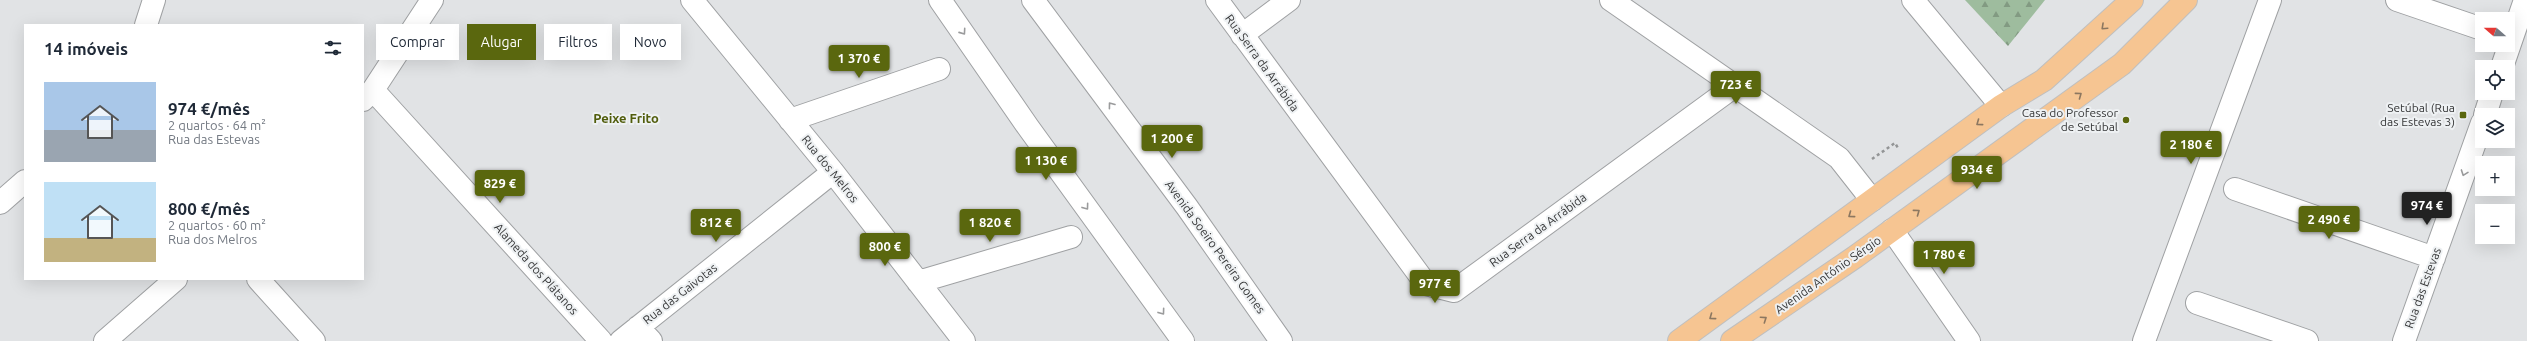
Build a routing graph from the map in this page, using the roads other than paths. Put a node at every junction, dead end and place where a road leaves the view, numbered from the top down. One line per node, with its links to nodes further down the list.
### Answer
1 (154, 0): 15 (street)
2 (432, 0): 21 (street)
3 (692, 0): 23 (street, Rua dos Melros)
4 (940, 0): 43 (street, one-way to 43)
5 (1033, 0): 44 (street, Avenida Soeiro Pereira Gomes, one-way to 5)
6 (1217, 0): 18 (street, Rua Serra da Arrábida)
7 (1289, 0): 18 (street)
8 (1611, 0): 20 (street)
9 (1913, 0): 22 (street)
10 (2132, 0): 22 (main road, one-way to 22)
11 (2186, 0): 30 (main road, Avenida António Sérgio, one-way to 11)
12 (2270, 0): 48 (street)
13 (2397, 0): 17 (street)
14 (2525, 0): 16 (street)
15 (146, 24)
16 (2515, 25)
17 (2475, 27)
18 (1242, 35): 20 (street, Rua Serra da Arrábida)
19 (939, 69): 23 (street)
20 (1736, 85): 28 (street)
21 (368, 95): 40 (street, Alameda dos Plátanos)
22 (2001, 106): 28 (main road, one-way to 28)
23 (790, 120): 25 (street, Rua dos Melros)
24 (2475, 143): 32 (street, Rua das Estevas, one-way to 32)
25 (834, 172): 35 (street, Rua dos Melros); 37 (street, Rua das Gaivotas)
26 (24, 182): 29 (street)
27 (2235, 189): 32 (street)
28 (1872, 200): 45 (main road, one-way to 45)
29 (0, 203)
30 (1892, 230): 46 (main road, Avenida António Sérgio, one-way to 30); 47 (street)
31 (1072, 236): 35 (street)
32 (2434, 258): 50 (street, Rua das Estevas)
33 (175, 280): 38 (street)
34 (259, 280): 39 (street)
35 (918, 282): 42 (street, Rua dos Melros)
36 (2197, 303): 49 (street)
37 (644, 334): 41 (street, Rua das Gaivotas)
38 (105, 341)
39 (314, 341)
40 (601, 341)
41 (620, 341)
42 (964, 341)
43 (1183, 341)
44 (1281, 341)
45 (1679, 341)
46 (1732, 341)
47 (1969, 341)
48 (2144, 341)
49 (2307, 341)
50 (2404, 341)

